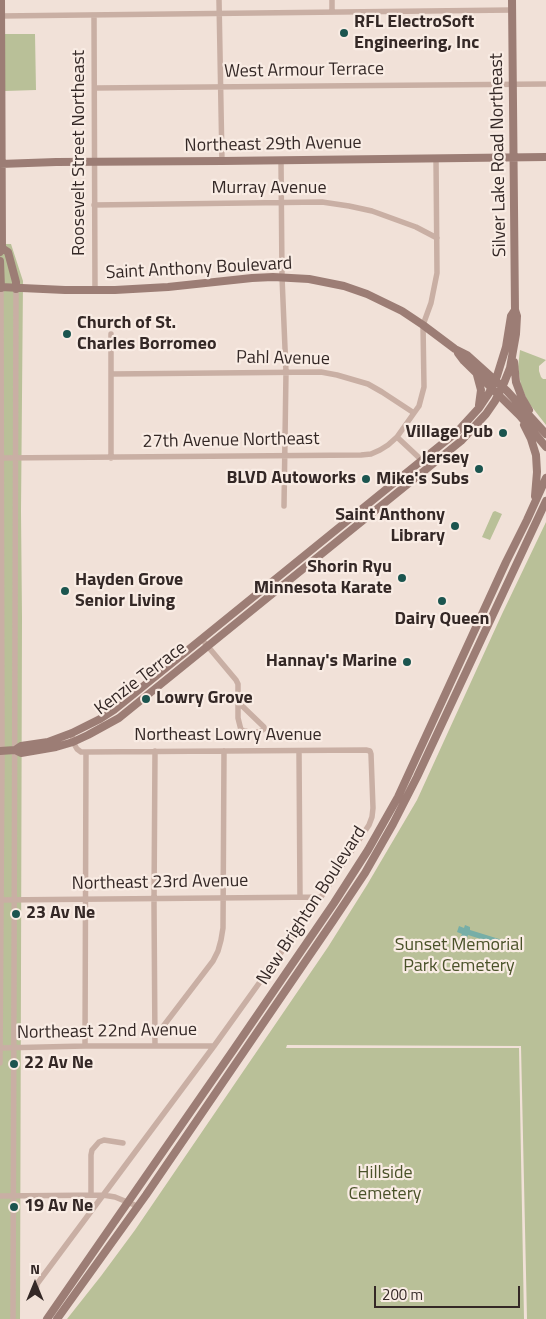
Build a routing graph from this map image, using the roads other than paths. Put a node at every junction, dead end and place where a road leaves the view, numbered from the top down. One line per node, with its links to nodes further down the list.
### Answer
1 (1, 0): 9 (main road)
2 (220, 0): 7 (street)
3 (332, 0): 6 (street)
4 (512, 0): 5 (main road, Silver Lake Road Northeast)
5 (512, 10): 6 (street); 10 (main road, Silver Lake Road Northeast)
6 (332, 12): 7 (street)
7 (220, 14): 8 (street); 12 (street)
8 (94, 15): 9 (street); 13 (street, Roosevelt Street Northeast)
9 (1, 16): 20 (main road)
10 (513, 84): 11 (street, West Armour Terrace); 12 (street, West Armour Terrace); 14 (main road, Silver Lake Road Northeast)
11 (546, 84)
12 (221, 87): 13 (street, West Armour Terrace); 19 (street)
13 (95, 88): 18 (street, Roosevelt Street Northeast)
14 (514, 157): 15 (main road, Northeast 29th Avenue); 16 (main road, Northeast 29th Avenue); 30 (main road, Silver Lake Road Northeast)
15 (546, 157)
16 (436, 158): 17 (main road, Northeast 29th Avenue); 23 (street)
17 (281, 160): 19 (main road, Northeast 29th Avenue); 21 (street)
18 (94, 161): 19 (main road, Northeast 29th Avenue); 20 (main road, Northeast 29th Avenue); 22 (street, Roosevelt Street Northeast)
19 (222, 161)
20 (1, 164): 24 (main road)
21 (282, 202): 22 (street, Murray Avenue); 23 (street, Murray Avenue); 26 (street)
22 (94, 204): 29 (street, Roosevelt Street Northeast)
23 (437, 238): 31 (street)
24 (1, 250): 28 (main road)
25 (0, 261): 27 (main road)
26 (282, 277): 29 (main road, Saint Anthony Boulevard); 31 (main road, Saint Anthony Boulevard); 36 (street)
27 (1, 288): 28 (main road, Saint Anthony Boulevard); 48 (street)
28 (16, 289): 29 (main road, Saint Anthony Boulevard); 49 (street)
29 (96, 290)
30 (515, 310): 33 (main road, Silver Lake Road Northeast); 34 (main road, Silver Lake Road Northeast)
31 (423, 325): 35 (main road, Saint Anthony Boulevard); 41 (street, 27th Avenue Northeast)
32 (112, 334): 37 (street)
33 (514, 352): 39 (main road, Silver Lake Road Northeast); 43 (main road)
34 (502, 362): 35 (main road); 38 (main road, Silver Lake Road Northeast)
35 (479, 370): 38 (main road, Saint Anthony Boulevard); 40 (main road)
36 (286, 372): 37 (street, Pahl Avenue); 41 (street, Pahl Avenue); 47 (street)
37 (112, 374): 50 (street)
38 (493, 384): 39 (main road, Saint Anthony Boulevard); 40 (main road, Kenzie Terrace)
39 (500, 391): 42 (main road, Saint Anthony Boulevard); 43 (main road, Saint Anthony Boulevard); 52 (main road, Kenzie Terrace)
40 (479, 408): 51 (main road, Kenzie Terrace)
41 (414, 413): 45 (street, 27th Avenue Northeast)
42 (520, 416): 46 (main road, Saint Anthony Boulevard); 55 (main road)
43 (534, 420): 44 (main road, Saint Anthony Boulevard)
44 (546, 434)
45 (397, 437): 47 (street, 27th Avenue Northeast); 51 (street)
46 (546, 447)
47 (284, 455): 50 (street, 27th Avenue Northeast); 56 (street)
48 (1, 458): 49 (street, 27th Avenue Northeast); 57 (street)
49 (16, 458): 50 (street, 27th Avenue Northeast); 58 (street)
50 (111, 458)
51 (422, 461): 52 (street); 59 (main road, Kenzie Terrace)
52 (429, 467): 60 (main road, Kenzie Terrace)
53 (546, 478): 55 (main road, New Brighton Boulevard)
54 (546, 501): 91 (main road, New Brighton Boulevard)
55 (534, 503): 90 (main road, New Brighton Boulevard)
56 (284, 506)
57 (1, 605): 58 (street); 65 (street)
58 (15, 605): 64 (street)
59 (202, 639): 60 (street); 62 (main road, Kenzie Terrace)
60 (208, 647): 61 (street); 63 (main road, Kenzie Terrace)
61 (238, 702): 61 (street)
62 (72, 733): 63 (street); 64 (main road, Kenzie Terrace)
63 (73, 742): 64 (main road, Kenzie Terrace); 69 (street)
64 (15, 750): 65 (main road); 77 (street)
65 (1, 751): 76 (street)
66 (155, 751): 67 (street, Northeast Lowry Avenue); 69 (street, Northeast Lowry Avenue); 73 (street)
67 (224, 751): 68 (street, Northeast Lowry Avenue); 74 (street)
68 (299, 751): 70 (street, Northeast Lowry Avenue); 71 (street)
69 (83, 752): 75 (street)
70 (372, 817): 72 (street, New Brighton Boulevard)
71 (300, 897): 72 (street, Northeast 23rd Avenue); 74 (street, Northeast 23rd Avenue)
72 (321, 897): 81 (street, New Brighton Boulevard)
73 (154, 898): 74 (street, Northeast 23rd Avenue); 75 (street, Northeast 23rd Avenue); 78 (street)
74 (223, 898): 78 (street)
75 (86, 899): 77 (street, Northeast 23rd Avenue); 79 (street)
76 (0, 900): 77 (street, Northeast 23rd Avenue); 82 (street)
77 (14, 900): 83 (street)
78 (155, 1037): 80 (street)
79 (85, 1046): 80 (street, Northeast 22nd Avenue); 83 (street, Northeast 22nd Avenue)
80 (156, 1046): 81 (street, Northeast 22nd Avenue)
81 (214, 1046): 87 (street, New Brighton Boulevard)
82 (0, 1048): 83 (street, Northeast 22nd Avenue); 84 (street)
83 (13, 1048): 89 (street)
84 (0, 1063)
85 (123, 1143): 86 (street)
86 (91, 1195): 87 (street); 89 (street)
87 (103, 1195): 90 (street); 92 (street, New Brighton Boulevard)
88 (0, 1196): 89 (street)
89 (13, 1196): 93 (street)
90 (129, 1202): 91 (street); 94 (main road, New Brighton Boulevard)
91 (137, 1206): 95 (main road, New Brighton Boulevard)
92 (36, 1292)
93 (13, 1319)
94 (47, 1319)
95 (57, 1319)

